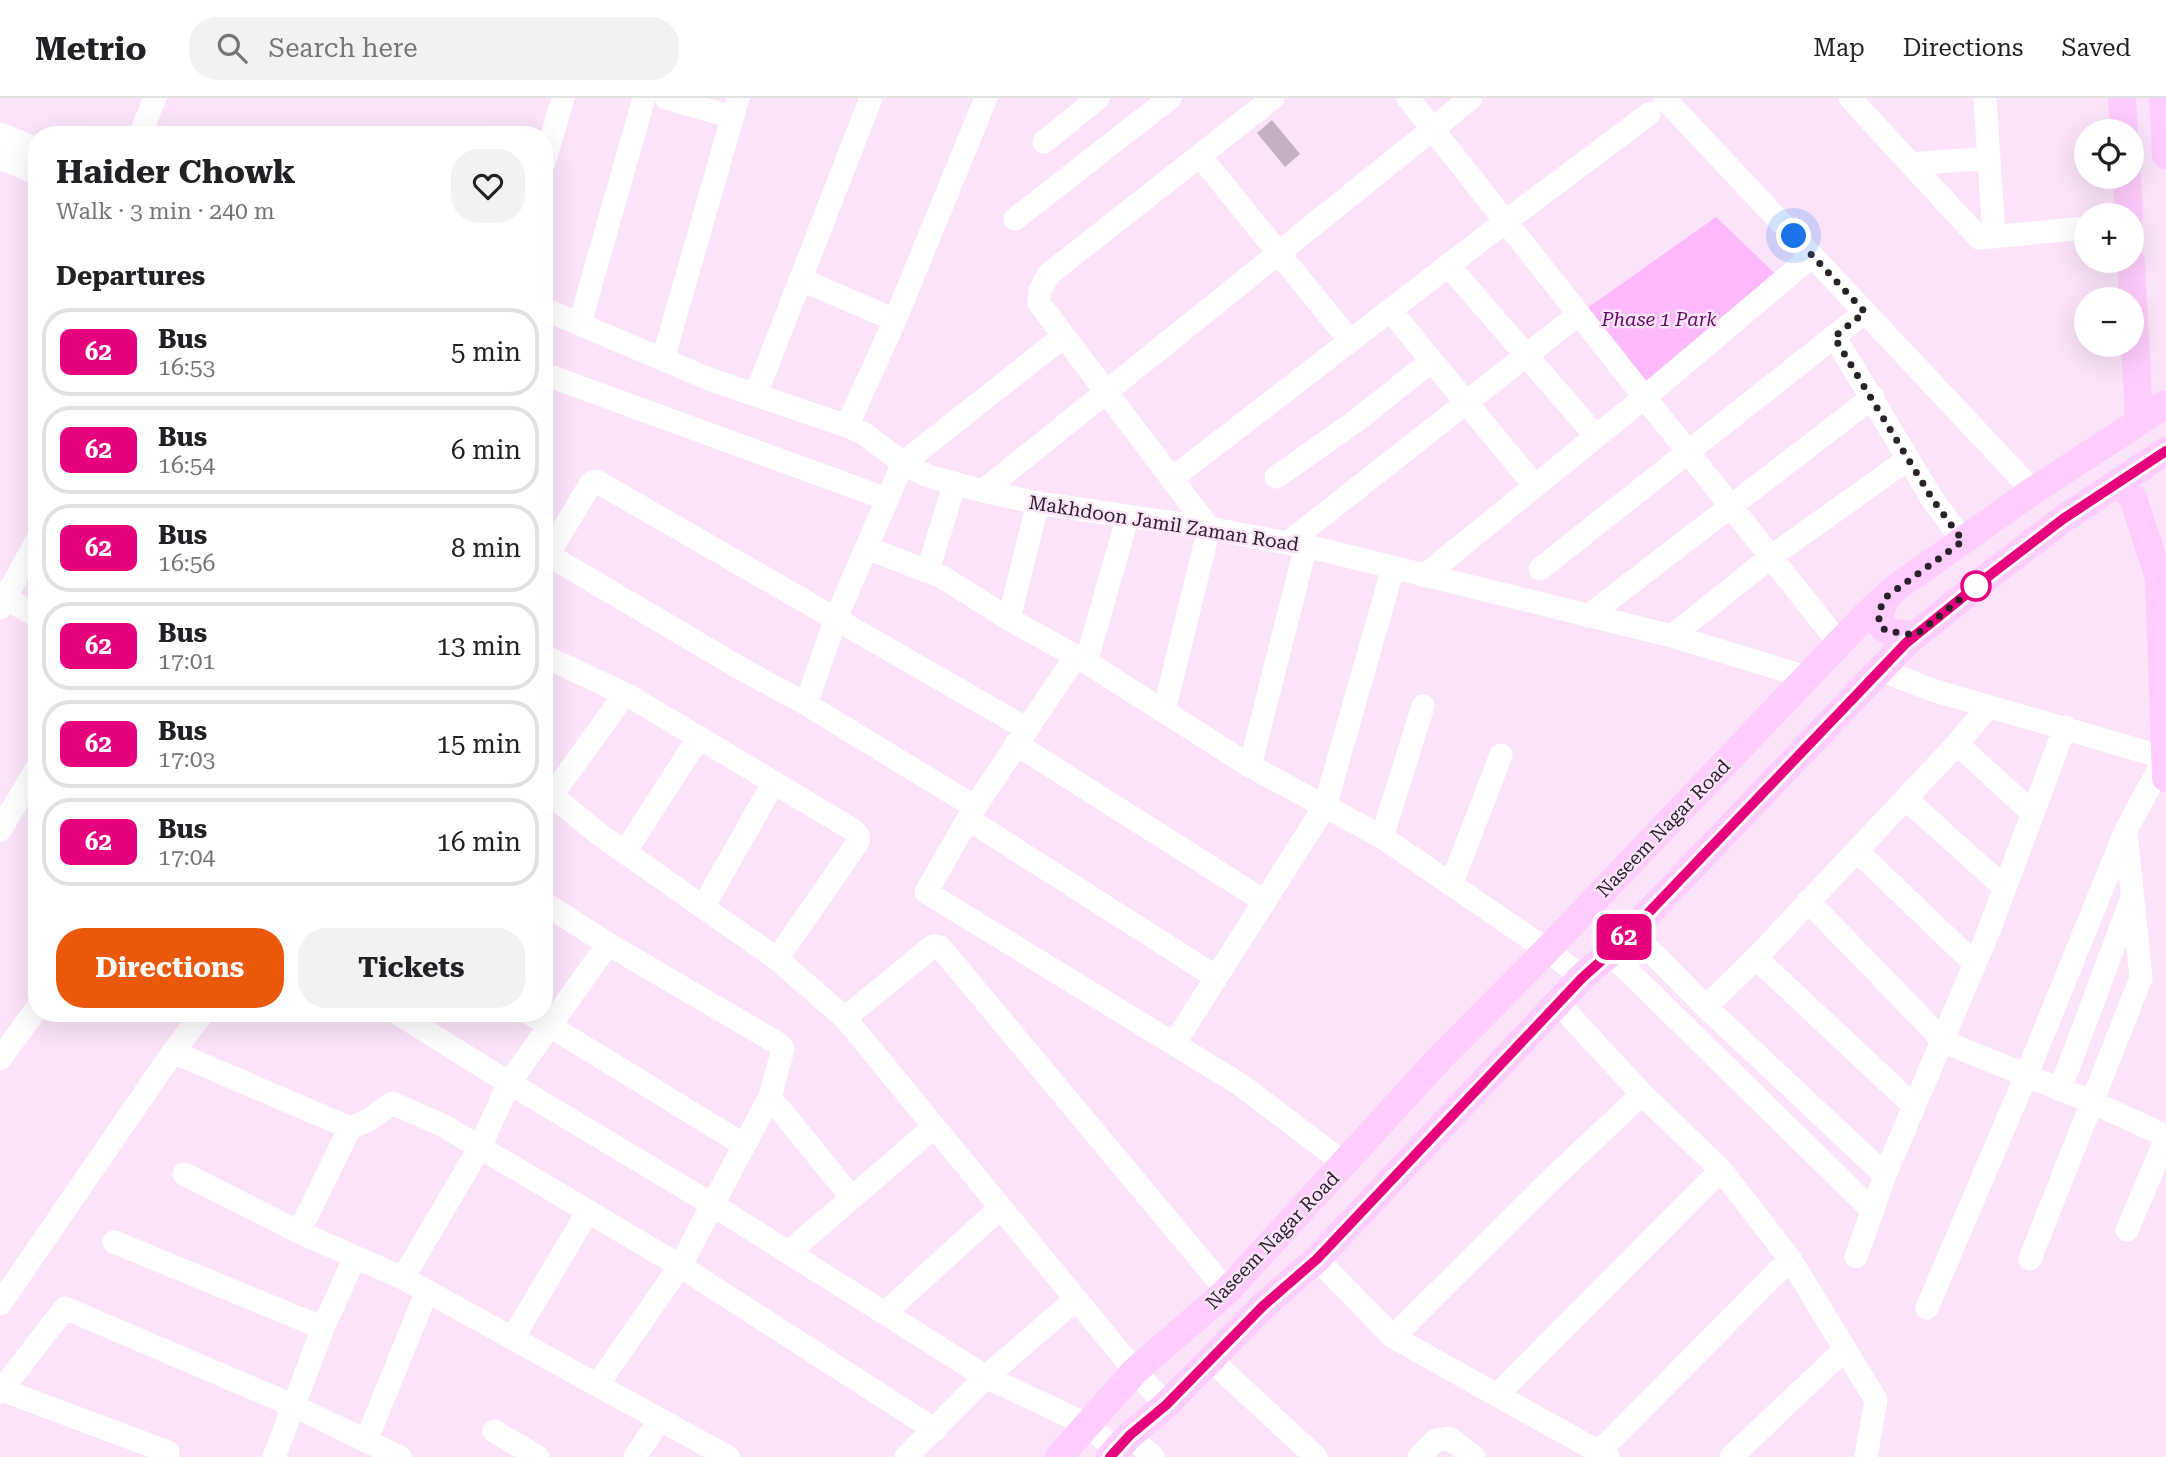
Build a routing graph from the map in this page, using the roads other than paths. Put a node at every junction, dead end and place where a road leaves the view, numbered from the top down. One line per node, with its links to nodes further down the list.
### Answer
1 (155, 98): 20 (street)
2 (563, 98): 22 (street)
3 (644, 98): 44 (street)
4 (666, 98): 18 (street)
5 (871, 98): 38 (street)
6 (986, 98): 43 (street)
7 (1170, 98): 30 (street)
8 (1273, 98): 16 (street)
9 (1408, 98): 21 (street)
10 (1471, 98): 21 (street)
11 (1850, 98): 29 (street)
12 (1985, 98): 27 (street)
13 (2122, 98): 19 (main road)
14 (2163, 98): 25 (main road)
15 (1095, 99): 23 (street)
16 (1249, 106): 26 (street)
17 (1657, 106): 31 (street); 35 (street)
18 (735, 107): 49 (street)
19 (2123, 119)
20 (144, 126)
21 (1433, 129): 31 (street); 34 (street)
22 (553, 132)
23 (1044, 142)
24 (13, 149): 28 (street)
25 (2166, 155)
26 (1200, 156): 34 (street); 45 (street)
27 (1989, 158): 29 (street); 33 (street)
28 (28, 164)
29 (1911, 164): 33 (street)
30 (1015, 219)
31 (1506, 221): 36 (street); 42 (street)
32 (2074, 229): 33 (street)
33 (1994, 237)
34 (1278, 254): 47 (street); 52 (street)
35 (1812, 256): 41 (street); 54 (street)
36 (1448, 265): 39 (street); 48 (street)
37 (2132, 273): 58 (main road)
38 (800, 279): 43 (street); 53 (street)
39 (1390, 310): 47 (street); 50 (street)
40 (553, 312): 44 (street, Makhdoon Jamil Zaman Road)
41 (1865, 312): 46 (street); 71 (street)
42 (1579, 314): 48 (street); 54 (street)
43 (895, 320): 59 (street)
44 (580, 323): 49 (street, Makhdoon Jamil Zaman Road)
45 (1064, 337): 52 (street); 64 (street)
46 (1834, 337): 55 (street); 62 (street)
47 (1350, 341): 66 (street)
48 (1527, 355): 56 (street); 60 (street)
49 (663, 359): 53 (street, Makhdoon Jamil Zaman Road)
50 (1431, 361): 56 (street); 65 (street)
51 (553, 377): 72 (street)
52 (1105, 393): 66 (street); 70 (street)
53 (756, 394): 59 (street, Makhdoon Jamil Zaman Road)
54 (1645, 397): 60 (street); 62 (street)
55 (1873, 397): 63 (street); 74 (street)
56 (1465, 404): 69 (street); 78 (street)
57 (2166, 404): 58 (main road, Naseem Nagar Road)
58 (2139, 420): 71 (main road, Naseem Nagar Road)
59 (848, 426): 64 (street, Makhdoon Jamil Zaman Road)
60 (1596, 436): 69 (street)
61 (2166, 451): 68 (main road, Naseem Nagar Road)
62 (1689, 452): 74 (street); 85 (street)
63 (1908, 459): 77 (street); 82 (street)
64 (903, 463): 67 (street, Makhdoon Jamil Zaman Road); 72 (street)
65 (1276, 477)
66 (1171, 479): 76 (street)
67 (955, 483): 70 (street, Makhdoon Jamil Zaman Road); 86 (street)
68 (2118, 484): 94 (main road, Naseem Nagar Road); 111 (main road)
69 (1535, 486): 87 (street)
70 (983, 491): 73 (street, Makhdoon Jamil Zaman Road)
71 (2033, 491): 77 (main road, Naseem Nagar Road)
72 (887, 499): 80 (street)
73 (1038, 503): 75 (street, Makhdoon Jamil Zaman Road); 93 (street)
74 (1732, 506): 82 (street); 91 (street)
75 (1128, 516): 76 (street, Makhdoon Jamil Zaman Road); 97 (street)
76 (1209, 528): 78 (street, Makhdoon Jamil Zaman Road); 105 (street)
77 (1963, 541): 88 (main road, Naseem Nagar Road)
78 (1297, 544): 84 (street, Makhdoon Jamil Zaman Road); 112 (street)
79 (553, 546): 92 (street)
80 (866, 548): 86 (street); 92 (street)
81 (28, 556): 89 (street)
82 (1772, 556): 95 (street); 96 (street)
83 (553, 557): 102 (street)
84 (1393, 568): 87 (street, Makhdoon Jamil Zaman Road); 118 (street)
85 (1540, 569)
86 (928, 570): 93 (street)
87 (1424, 576): 91 (street, Makhdoon Jamil Zaman Road)
88 (1886, 597): 94 (main road); 96 (main road, Naseem Nagar Road)
89 (2, 601): 90 (street)
90 (28, 612)
91 (1588, 615): 95 (street, Makhdoon Jamil Zaman Road)
92 (836, 618): 102 (street); 107 (street)
93 (1009, 619): 97 (street)
94 (1916, 635): 99 (main road, Naseem Nagar Road)
95 (1672, 636): 100 (street, Makhdoon Jamil Zaman Road)
96 (1839, 643): 100 (main road, Naseem Nagar Road)
97 (1081, 659): 105 (street); 107 (street)
98 (553, 660): 101 (street)
99 (1881, 670): 104 (street); 133 (main road, Naseem Nagar Road)
100 (1806, 677): 135 (main road, Naseem Nagar Road)
101 (625, 694): 108 (street); 115 (street)
102 (807, 704): 119 (street)
103 (1423, 706): 123 (street)
104 (1989, 706): 106 (street); 109 (street)
105 (1164, 711): 112 (street)
106 (2065, 727): 111 (street); 120 (street)
107 (1021, 736): 119 (street); 129 (street)
108 (699, 737): 113 (street); 125 (street)
109 (1957, 744): 117 (street); 120 (street)
110 (1501, 755): 126 (street)
111 (2166, 765): 122 (street)
112 (1251, 766): 118 (street)
113 (774, 782): 131 (street); 138 (street)
114 (28, 783): 121 (street)
115 (553, 786)
116 (553, 796): 125 (street)
117 (1906, 799): 124 (street); 127 (street)
118 (1325, 806): 123 (street); 129 (street)
119 (972, 813): 140 (street); 153 (street)
120 (2033, 813): 127 (street)
121 (0, 830)
122 (2126, 830): 128 (street); 156 (street)
123 (1382, 837): 126 (street)
124 (1857, 851): 130 (street); 139 (street)
125 (625, 852): 131 (street)
126 (1451, 885): 135 (street)
127 (2005, 888): 139 (street)
128 (2132, 899): 158 (street); 161 (street)
129 (1264, 901): 140 (street)
130 (1808, 901): 137 (street); 152 (street)
131 (702, 907): 138 (street)
132 (553, 909): 134 (street)
133 (1630, 930): 136 (main road, Naseem Nagar Road); 143 (street)
134 (608, 944): 150 (street); 160 (street)
135 (1547, 950): 141 (street); 168 (main road, Naseem Nagar Road)
136 (1610, 953): 141 (main road, Naseem Nagar Road); 176 (street)
137 (1756, 958): 143 (street); 162 (street)
138 (777, 959): 144 (street)
139 (1974, 963): 152 (street)
140 (1216, 977): 153 (street)
141 (1582, 978): 142 (main road, Naseem Nagar Road)
142 (1559, 1004): 159 (street); 183 (main road, Naseem Nagar Road)
143 (1706, 1007): 171 (street)
144 (845, 1018): 163 (street); 189 (street)
145 (28, 1020): 155 (street)
146 (196, 1022): 154 (street)
147 (411, 1022): 157 (street)
148 (544, 1022): 151 (street)
149 (553, 1022): 151 (street)
150 (553, 1022)
151 (550, 1026): 157 (street); 166 (street)
152 (1941, 1041): 156 (street); 162 (street)
153 (1174, 1044): 168 (street)
154 (173, 1052): 164 (street); 191 (street)
155 (0, 1059)
156 (2026, 1076): 158 (street); 192 (street)
157 (509, 1083): 167 (street); 173 (street)
158 (2060, 1090): 161 (street)
159 (1642, 1094): 169 (street); 195 (street)
160 (770, 1097): 166 (street); 172 (street)
161 (2092, 1102): 165 (street); 185 (street)
162 (1914, 1106): 171 (street)
163 (934, 1127): 172 (street); 174 (street)
164 (350, 1128): 167 (street); 178 (street)
165 (2166, 1138): 177 (street)
166 (744, 1145): 173 (street)
167 (480, 1147): 175 (street); 187 (street)
168 (1345, 1164): 189 (main road, Naseem Nagar Road)
169 (1721, 1170): 184 (street); 203 (street)
170 (184, 1174): 178 (street)
171 (1885, 1175): 176 (street)
172 (852, 1198): 180 (street)
173 (713, 1205): 180 (street); 186 (street)
174 (1000, 1208): 190 (street); 193 (street)
175 (588, 1211): 186 (street); 196 (street)
176 (1874, 1211): 181 (street)
177 (2127, 1230)
178 (299, 1232): 182 (street)
179 (114, 1242): 194 (street)
180 (789, 1252): 193 (street)
181 (1856, 1256)
182 (355, 1257): 187 (street); 194 (street)
183 (1317, 1259): 195 (street); 198 (main road, Naseem Nagar Road)
184 (1790, 1259): 197 (street); 212 (street)
185 (2031, 1259)
186 (680, 1266): 201 (street); 208 (street)
187 (404, 1278): 188 (street)
188 (427, 1291): 196 (street); 210 (street)
189 (1227, 1291): 199 (main road, Naseem Nagar Road)
190 (1076, 1299): 199 (street); 200 (street)
191 (0, 1304)
192 (1927, 1308)
193 (886, 1312): 200 (street)
194 (323, 1328): 205 (street)
195 (1393, 1337): 203 (street)
196 (513, 1338): 201 (street)
197 (1844, 1350): 225 (street); 226 (street)
198 (1211, 1360): 204 (main road, Naseem Nagar Road); 222 (street)
199 (1135, 1371): 204 (street); 207 (main road, Naseem Nagar Road)
200 (986, 1377): 207 (street); 208 (street)
201 (598, 1384): 206 (street)
202 (1, 1391): 205 (street); 213 (street)
203 (1497, 1395): 212 (street)
204 (1166, 1405): 211 (main road, Naseem Nagar Road)
205 (294, 1406): 210 (street); 214 (street)
206 (659, 1421): 217 (street); 218 (street)
207 (1088, 1425): 211 (street); 220 (main road, Naseem Nagar Road)
208 (935, 1430): 219 (street)
209 (494, 1431): 216 (street)
210 (366, 1441): 215 (street)
211 (1119, 1448): 221 (street)
212 (1604, 1455)
213 (172, 1456)
214 (274, 1457)
215 (400, 1457)
216 (538, 1457)
217 (635, 1457)
218 (728, 1457)
219 (906, 1457)
220 (1059, 1457)
221 (1153, 1457)
222 (1316, 1457)
223 (1419, 1457): 224 (street)
224 (1474, 1457)
225 (1731, 1457)
226 (1866, 1457)

